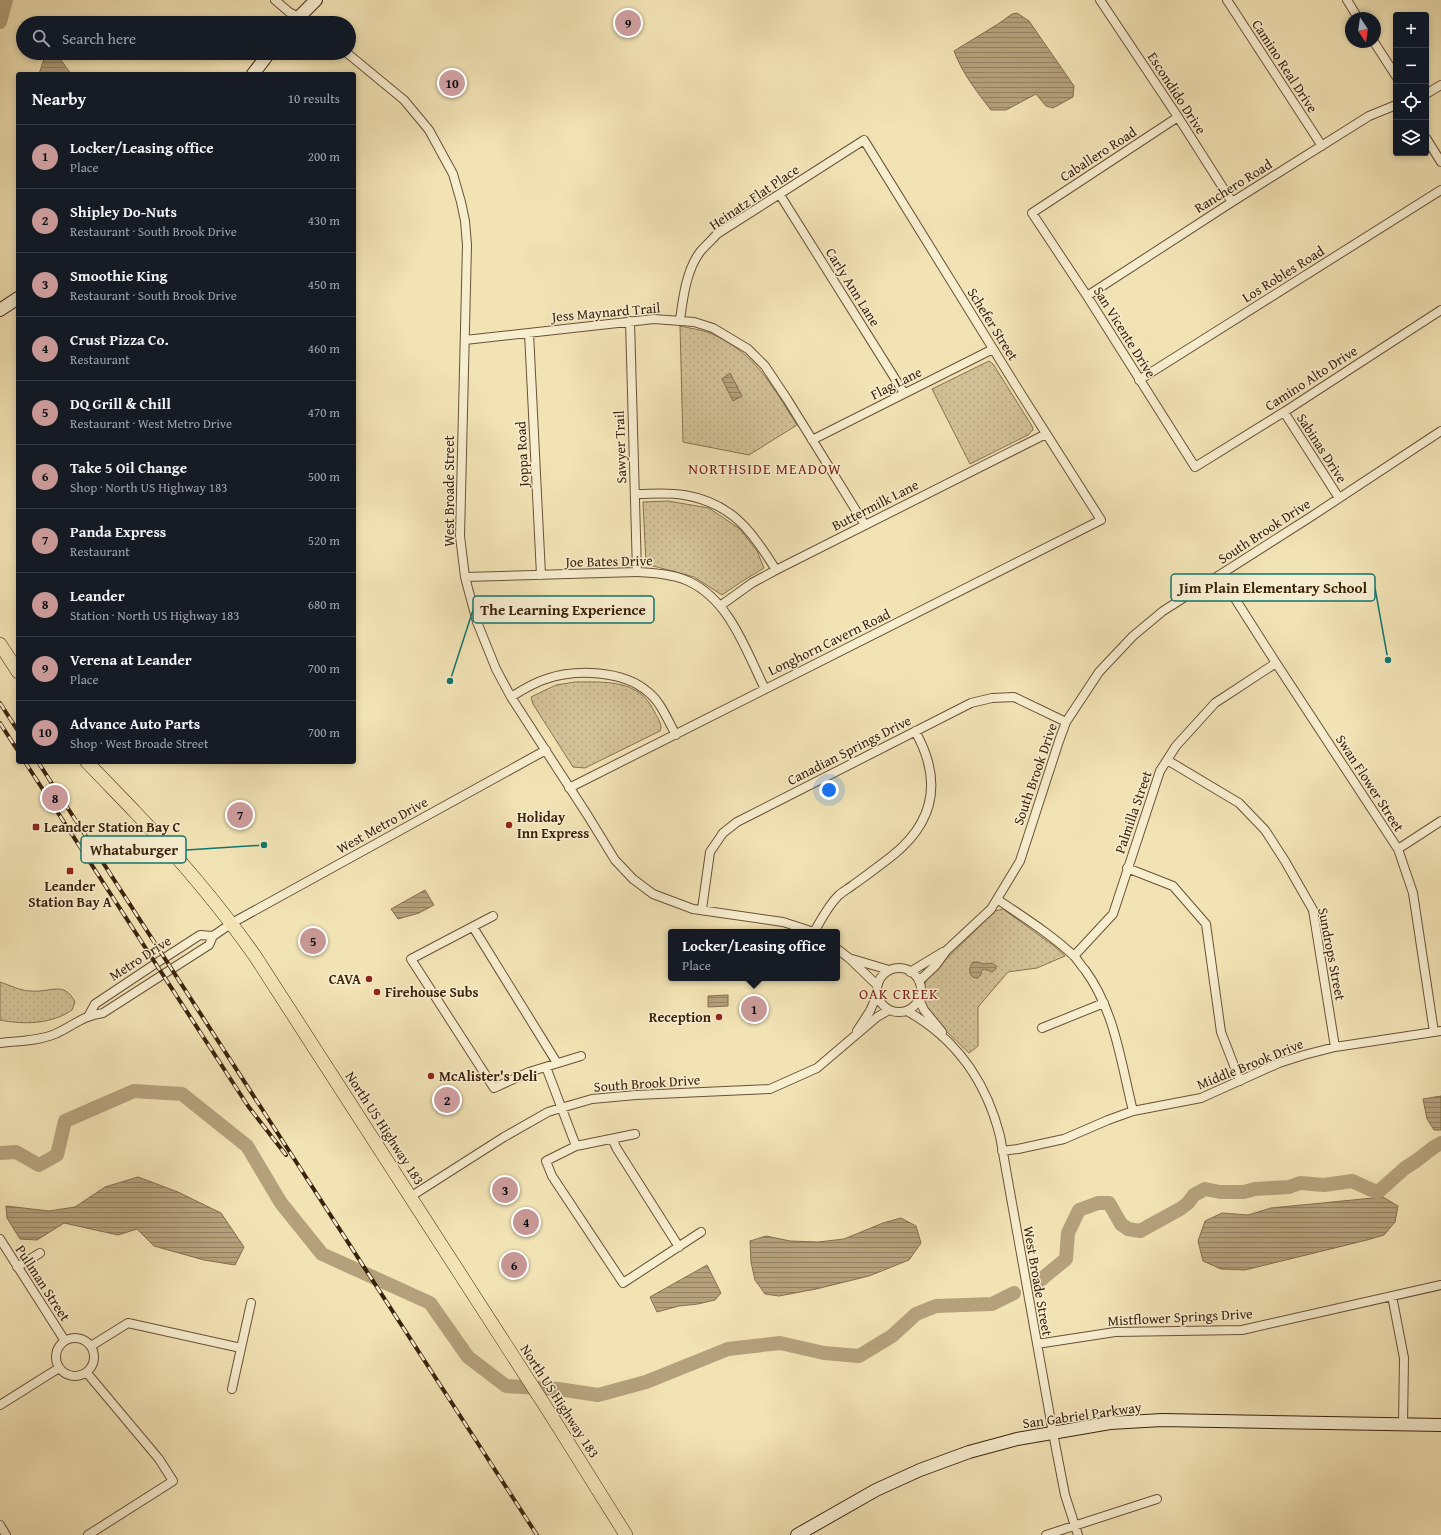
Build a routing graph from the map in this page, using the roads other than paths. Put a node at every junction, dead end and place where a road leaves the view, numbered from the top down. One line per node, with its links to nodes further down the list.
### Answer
1 (275, 0): 7 (street)
2 (316, 0): 8 (street)
3 (1100, 0): 17 (street, Escondido Drive)
4 (1227, 0): 20 (street, Camino Real Drive)
5 (1346, 0): 6 (street)
6 (1354, 12)
7 (292, 16)
8 (300, 16)
9 (1378, 48): 12 (street)
10 (264, 60): 13 (street)
11 (355, 60): 33 (street, West Broade Street)
12 (1393, 71)
13 (255, 72)
14 (1441, 84): 15 (street)
15 (1429, 92)
16 (1393, 106): 20 (street, Ranchero Road)
17 (1178, 117): 24 (street, Escondido Drive); 25 (street, Caballero Road)
18 (864, 140): 23 (street, Heinatz Flat Place); 34 (street, Schefer Street)
19 (1429, 143): 21 (street)
20 (1322, 146): 24 (street, Ranchero Road)
21 (1441, 162)
22 (1441, 190): 35 (street, Los Robles Road)
23 (780, 195): 30 (street, Heinatz Flat Place); 36 (street, Carly Ann Lane)
24 (1232, 202): 26 (street, Ranchero Road)
25 (1032, 213): 26 (street, San Vicente Drive)
26 (1087, 296): 35 (street, San Vicente Drive)
27 (16, 299): 28 (street)
28 (0, 310)
29 (1441, 310): 37 (street, Camino Alto Drive)
30 (680, 320): 31 (street, Jess Maynard Trail); 40 (street, Jess Maynard Trail)
31 (630, 321): 32 (street, Jess Maynard Trail); 42 (street, Sawyer Trail)
32 (529, 333): 33 (street, Jess Maynard Trail); 48 (street, Joppa Road)
33 (465, 340): 50 (street, West Broade Street)
34 (993, 349): 36 (street, Flag Lane); 39 (street, Schefer Street)
35 (1139, 380): 41 (street, San Vicente Drive)
36 (904, 393): 40 (street, Flag Lane)
37 (1284, 412): 41 (street, Camino Alto Drive); 43 (street, Sabinas Drive)
38 (1441, 430): 43 (street, South Brook Drive)
39 (1046, 434): 44 (street, Schefer Street); 45 (street, Buttermilk Lane)
40 (812, 440): 45 (street, Jess Maynard Trail)
41 (1195, 467)
42 (635, 494): 46 (street); 47 (street, Sawyer Trail)
43 (1339, 498): 49 (street, South Brook Drive)
44 (1101, 520): 55 (street, Longhorn Cavern Road)
45 (865, 525): 46 (street, Buttermilk Lane)
46 (776, 570): 51 (street, Buttermilk Lane)
47 (637, 572): 48 (street, Joe Bates Drive); 51 (street, Joe Bates Drive)
48 (541, 575): 50 (street, Joe Bates Drive)
49 (1220, 575): 53 (street, Swan Flower Street); 57 (street, South Brook Drive)
50 (465, 577): 56 (street, West Broade Street)
51 (720, 606): 55 (street, Joe Bates Drive)
52 (0, 644): 54 (main road)
53 (1276, 663): 61 (street, Palmilla Street); 65 (street, Swan Flower Street)
54 (16, 669)
55 (765, 689): 59 (street, Longhorn Cavern Road)
56 (511, 697): 59 (street); 60 (street, West Broade Street)
57 (1066, 722): 58 (street, Canadian Springs Drive); 67 (street, South Brook Drive)
58 (915, 731): 68 (street, Canadian Springs Drive); 73 (street)
59 (676, 735): 63 (street, Longhorn Cavern Road)
60 (546, 750): 63 (street, West Broade Street); 70 (street, West Metro Drive)
61 (1167, 760): 66 (street, Palmilla Street); 94 (street, Sundrops Street)
62 (89, 764): 70 (main road, North US Highway 183)
63 (569, 788): 68 (street, West Broade Street)
64 (1441, 821): 65 (street)
65 (1398, 849): 90 (street, Swan Flower Street)
66 (1127, 868): 77 (street, Palmilla Street); 98 (street)
67 (998, 899): 75 (street, South Brook Drive); 77 (street)
68 (702, 909): 72 (street, West Broade Street)
69 (493, 916): 71 (street)
70 (232, 923): 74 (street, Metro Drive); 105 (main road, North US Highway 183)
71 (473, 927): 96 (street); 97 (street)
72 (805, 929)
73 (816, 929)
74 (213, 936): 88 (street, Metro Drive); 88 (street, Metro Drive)
75 (947, 950): 80 (street, South Brook Drive); 81 (street, South Brook Drive)
76 (840, 951): 78 (street)
77 (1074, 956): 85 (street)
78 (849, 958): 79 (street); 82 (street)
79 (889, 970): 80 (street); 82 (street)
80 (910, 972): 81 (street)
81 (919, 981): 84 (street)
82 (877, 985): 83 (street)
83 (877, 995): 86 (street); 91 (street, South Brook Drive)
84 (919, 999): 87 (street); 92 (street, West Broade Street)
85 (1104, 1003): 89 (street); 100 (street)
86 (889, 1010): 87 (street); 91 (street, South Brook Drive)
87 (907, 1011): 92 (street, West Broade Street)
88 (89, 1015): 93 (street, Metro Drive)
89 (1042, 1028)
90 (1438, 1031): 94 (street, Middle Brook Drive)
91 (850, 1041): 99 (street, South Brook Drive)
92 (949, 1042): 104 (street, West Broade Street)
93 (0, 1043)
94 (1335, 1047): 98 (street, Middle Brook Drive)
95 (581, 1056): 96 (street)
96 (558, 1063): 97 (street)
97 (546, 1067): 99 (street)
98 (1240, 1081): 100 (street, Middle Brook Drive)
99 (561, 1108): 103 (street); 105 (street, South Brook Drive)
100 (1133, 1111): 104 (street, Middle Brook Drive)
101 (635, 1134): 102 (street)
102 (612, 1139): 103 (street); 108 (street)
103 (576, 1146): 108 (street)
104 (1002, 1151): 115 (street, West Broade Street)
105 (410, 1197): 130 (main road, North US Highway 183)
106 (701, 1232): 108 (street)
107 (0, 1239): 110 (street, Pullman Street)
108 (679, 1247)
109 (40, 1253): 110 (street)
110 (17, 1267): 114 (street, Pullman Street)
111 (1441, 1285): 112 (street, Mistflower Springs Drive)
112 (1392, 1296): 115 (street, Mistflower Springs Drive); 122 (street)
113 (250, 1303): 117 (street)
114 (65, 1341): 116 (street); 118 (street)
115 (1037, 1344): 124 (street, West Broade Street)
116 (91, 1346): 117 (street); 119 (street)
117 (241, 1348): 120 (street)
118 (59, 1368): 119 (street); 121 (street)
119 (87, 1373): 129 (street)
120 (232, 1389)
121 (0, 1405)
122 (1403, 1424): 123 (street, San Gabriel Parkway); 124 (street, San Gabriel Parkway)
123 (1441, 1426)
124 (1053, 1433): 127 (street, West Broade Street); 131 (street, San Gabriel Parkway)
125 (1157, 1499): 127 (street)
126 (0, 1526): 128 (street)
127 (1075, 1526): 132 (street); 133 (street, West Broade Street)
128 (6, 1535)
129 (88, 1535)
130 (626, 1535)
131 (797, 1535)
132 (1046, 1535)
133 (1078, 1535)

